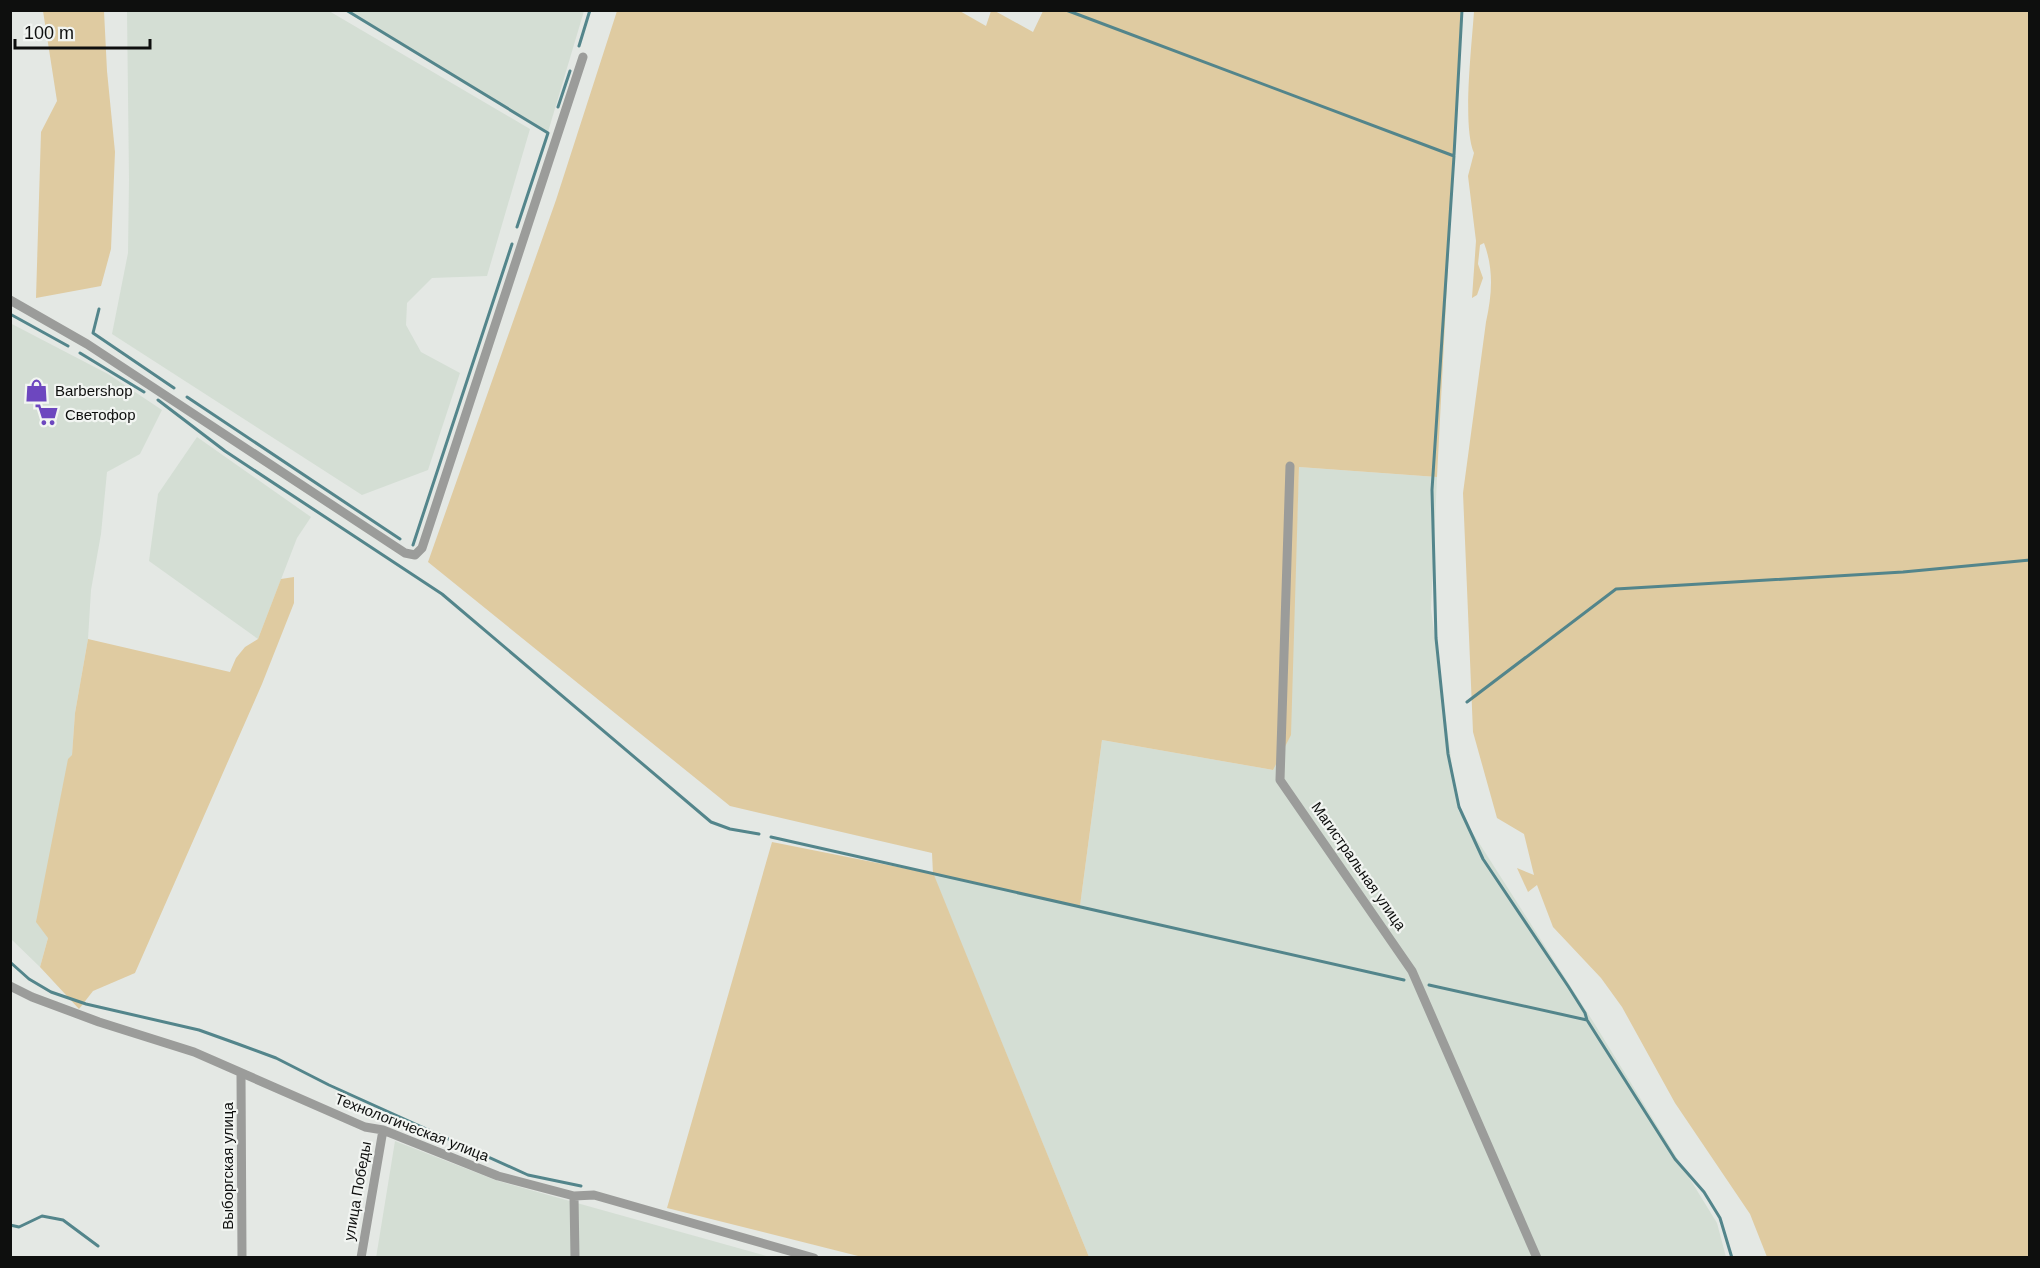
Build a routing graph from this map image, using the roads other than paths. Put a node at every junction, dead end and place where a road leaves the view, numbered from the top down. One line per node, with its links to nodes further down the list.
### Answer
1 (583, 57): 2 (street)
2 (10, 300)
3 (1290, 466): 12 (street, Магистральная улица)
4 (10, 986): 5 (street, Технологическая улица)
5 (241, 1074): 6 (street, Технологическая улица); 8 (street, Выборгская улица)
6 (383, 1130): 7 (street, Технологическая улица); 9 (street, улица Победы)
7 (574, 1196): 10 (street); 11 (street, Технологическая улица)
8 (242, 1257)
9 (361, 1257)
10 (575, 1257)
11 (809, 1257)
12 (1537, 1257)

